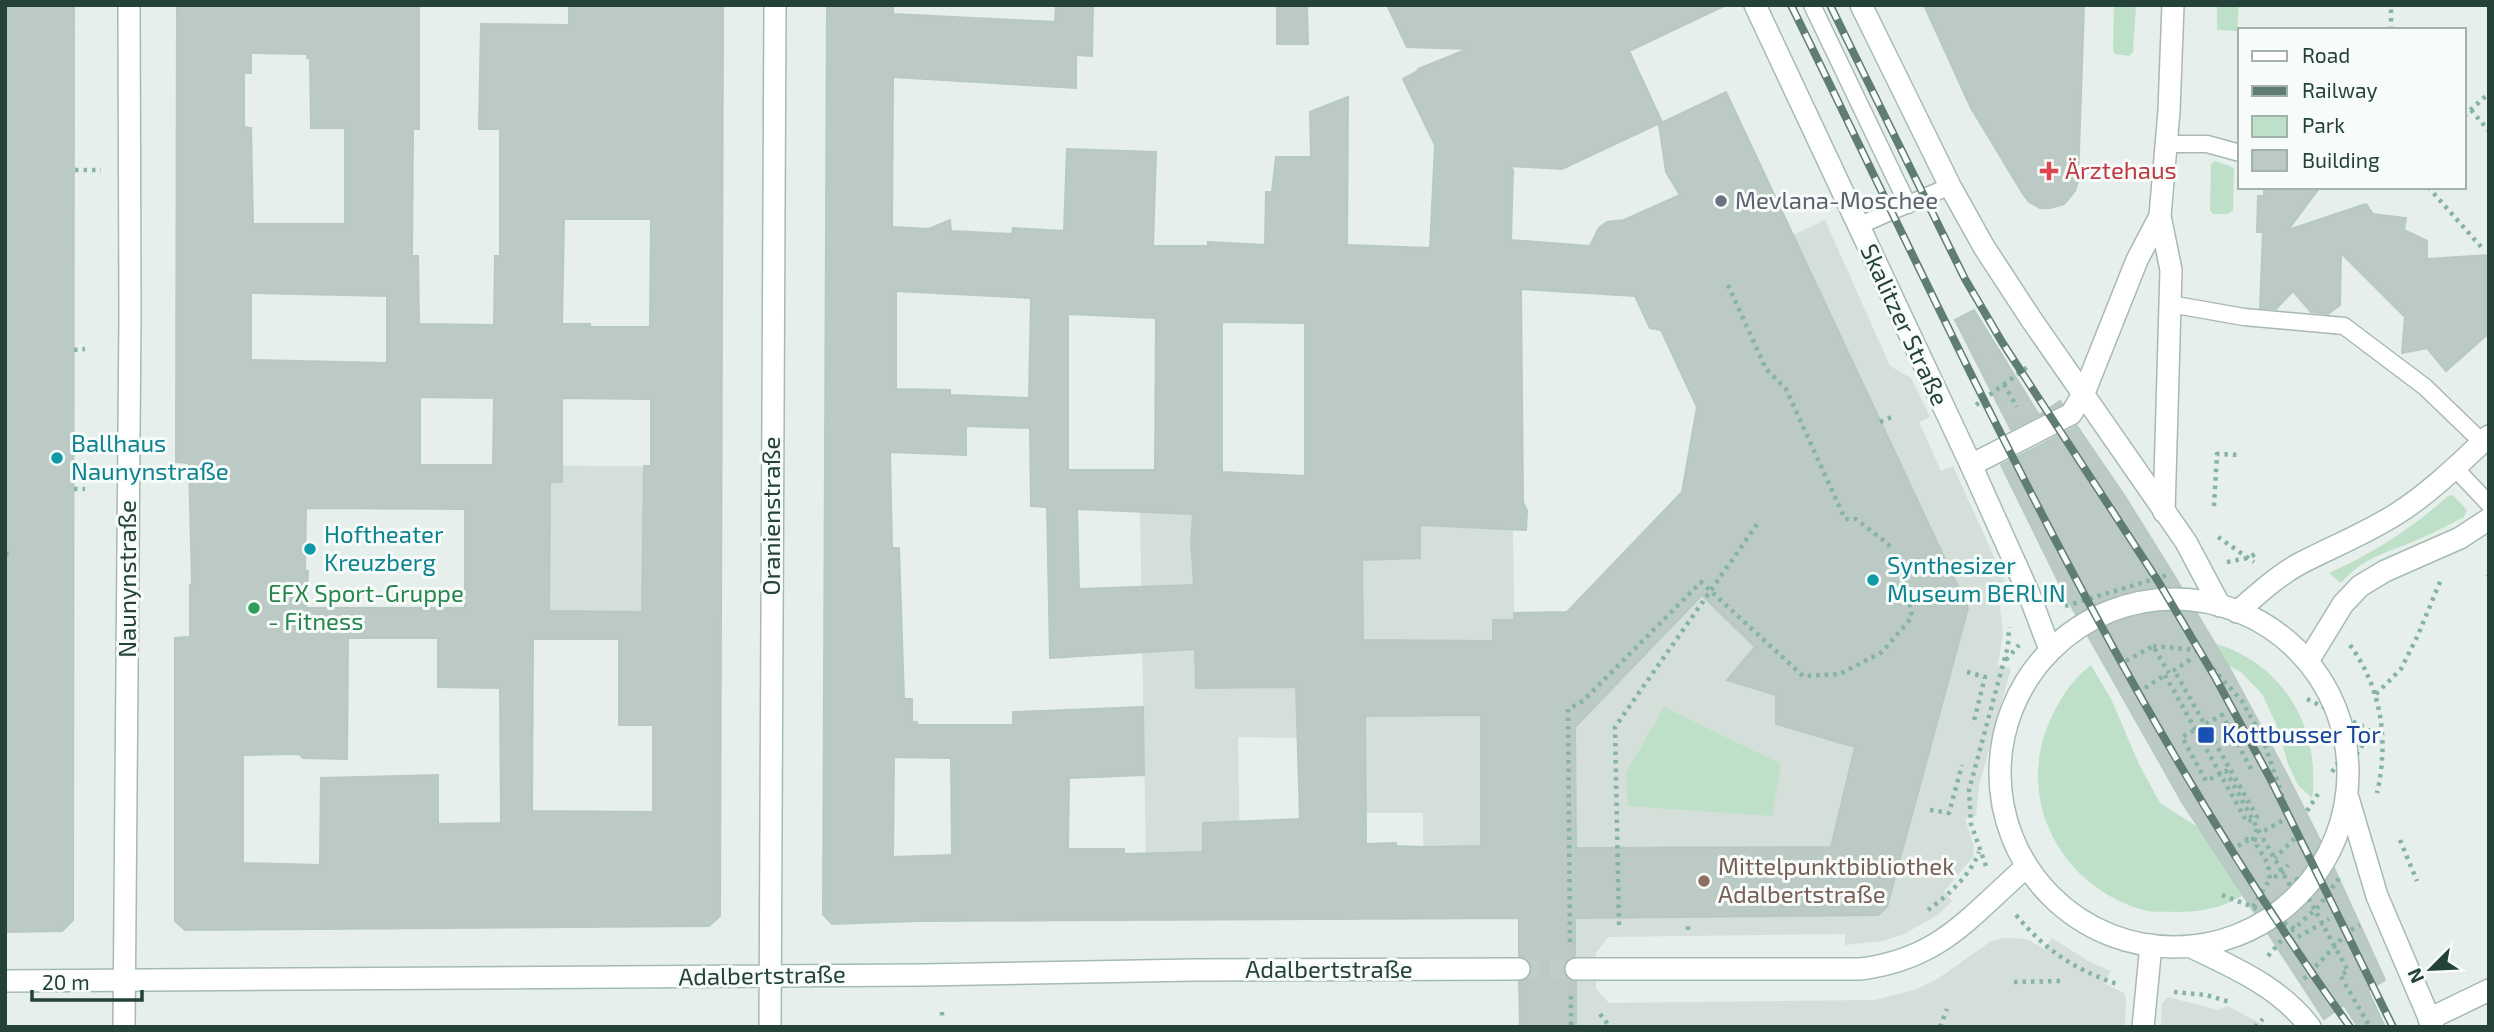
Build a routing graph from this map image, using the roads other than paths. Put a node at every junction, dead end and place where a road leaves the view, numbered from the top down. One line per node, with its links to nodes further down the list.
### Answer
1 (129, 5): 31 (street, Naunynstraße)
2 (775, 5): 29 (street, Oranienstraße)
3 (1755, 5): 12 (street, Skalitzer Straße)
4 (1812, 5): 10 (lane)
5 (1861, 5): 9 (street)
6 (2173, 5): 7 (street)
7 (2166, 144): 8 (lane); 11 (street)
8 (2238, 152)
9 (1950, 186): 10 (lane); 14 (street)
10 (1909, 205): 12 (lane)
11 (2161, 216): 13 (street); 14 (street)
12 (1858, 226): 16 (street, Skalitzer Straße)
13 (2170, 304): 15 (lane); 19 (street)
14 (2084, 393): 16 (street); 19 (street)
15 (2485, 439): 17 (street)
16 (1971, 465): 22 (street, Skalitzer Straße)
17 (2454, 467): 18 (lane); 21 (street)
18 (2489, 504)
19 (2164, 512): 21 (street)
20 (2489, 520): 23 (street)
21 (2229, 609): 22 (street); 23 (street)
22 (2049, 647): 25 (street)
23 (2308, 662): 24 (street)
24 (2348, 796): 27 (street); 34 (street)
25 (2025, 868): 26 (street); 30 (street)
26 (2151, 945): 27 (street); 37 (street)
27 (2189, 946): 38 (street)
28 (1519, 969): 29 (street, Adalbertstraße)
29 (770, 976): 31 (street, Adalbertstraße); 36 (street, Oranienstraße)
30 (1573, 977)
31 (124, 978): 32 (street, Adalbertstraße); 35 (street, Naunynstraße)
32 (5, 981)
33 (2489, 990): 34 (street)
34 (2431, 1023)
35 (124, 1027)
36 (770, 1027)
37 (2143, 1027)
38 (2310, 1027)

